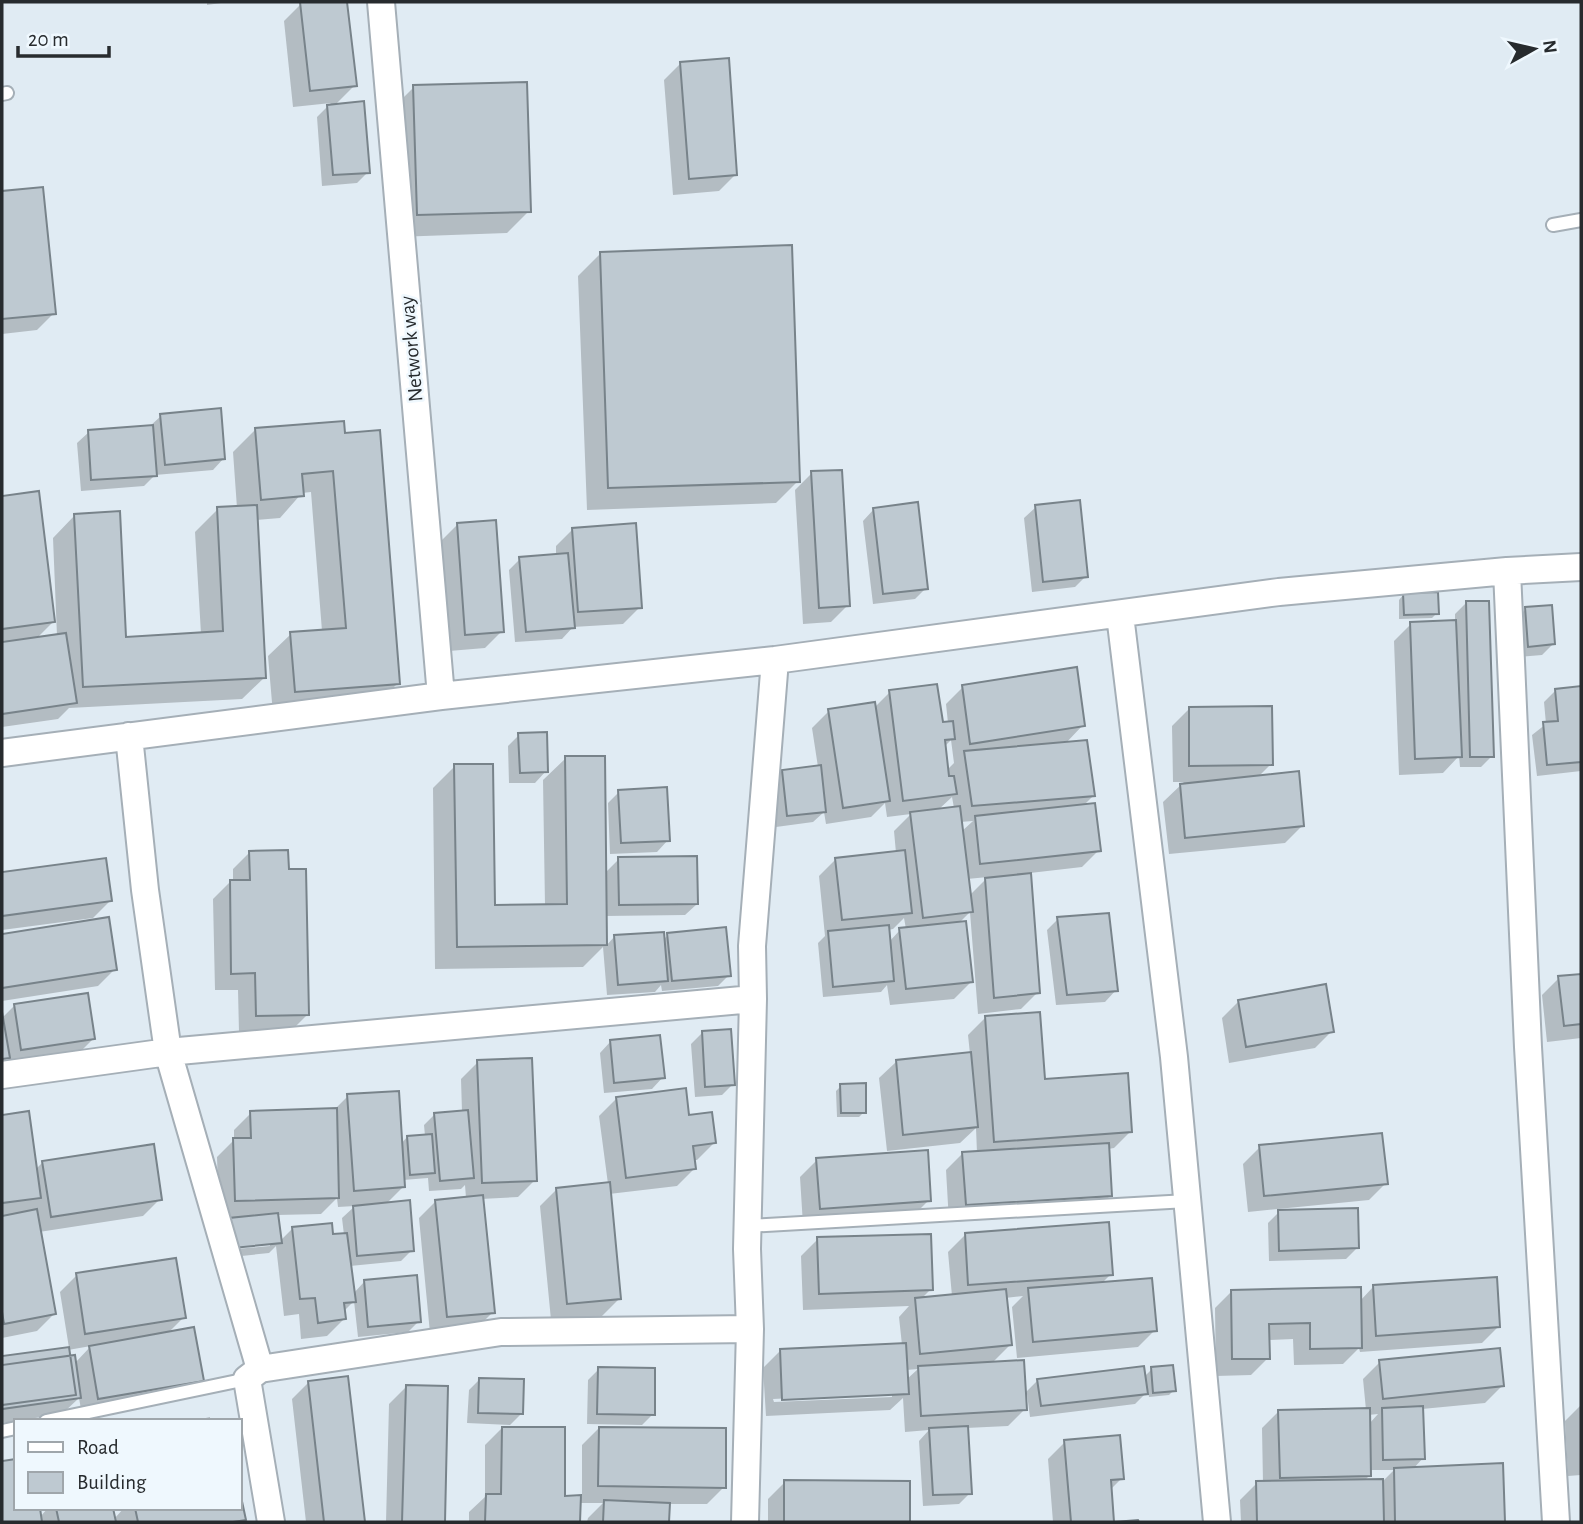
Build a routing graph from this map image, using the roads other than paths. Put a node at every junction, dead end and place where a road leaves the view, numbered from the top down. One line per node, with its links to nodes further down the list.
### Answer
1 (381, 2): 8 (street, Network way)
2 (1581, 220): 3 (lane)
3 (1553, 225)
4 (1581, 567): 5 (street)
5 (1507, 571): 6 (street); 22 (street)
6 (1120, 615): 7 (street); 14 (street)
7 (775, 660): 8 (street); 11 (street)
8 (441, 696): 9 (street)
9 (129, 736): 10 (street); 12 (street)
10 (2, 753)
11 (753, 999): 12 (street); 15 (street)
12 (168, 1052): 13 (street); 17 (street)
13 (2, 1076)
14 (1187, 1201): 15 (lane); 21 (street)
15 (747, 1227): 16 (street)
16 (750, 1329): 17 (street); 20 (street)
17 (253, 1374): 18 (lane); 19 (street)
18 (55, 1419)
19 (271, 1522)
20 (745, 1522)
21 (1217, 1522)
22 (1556, 1522)

